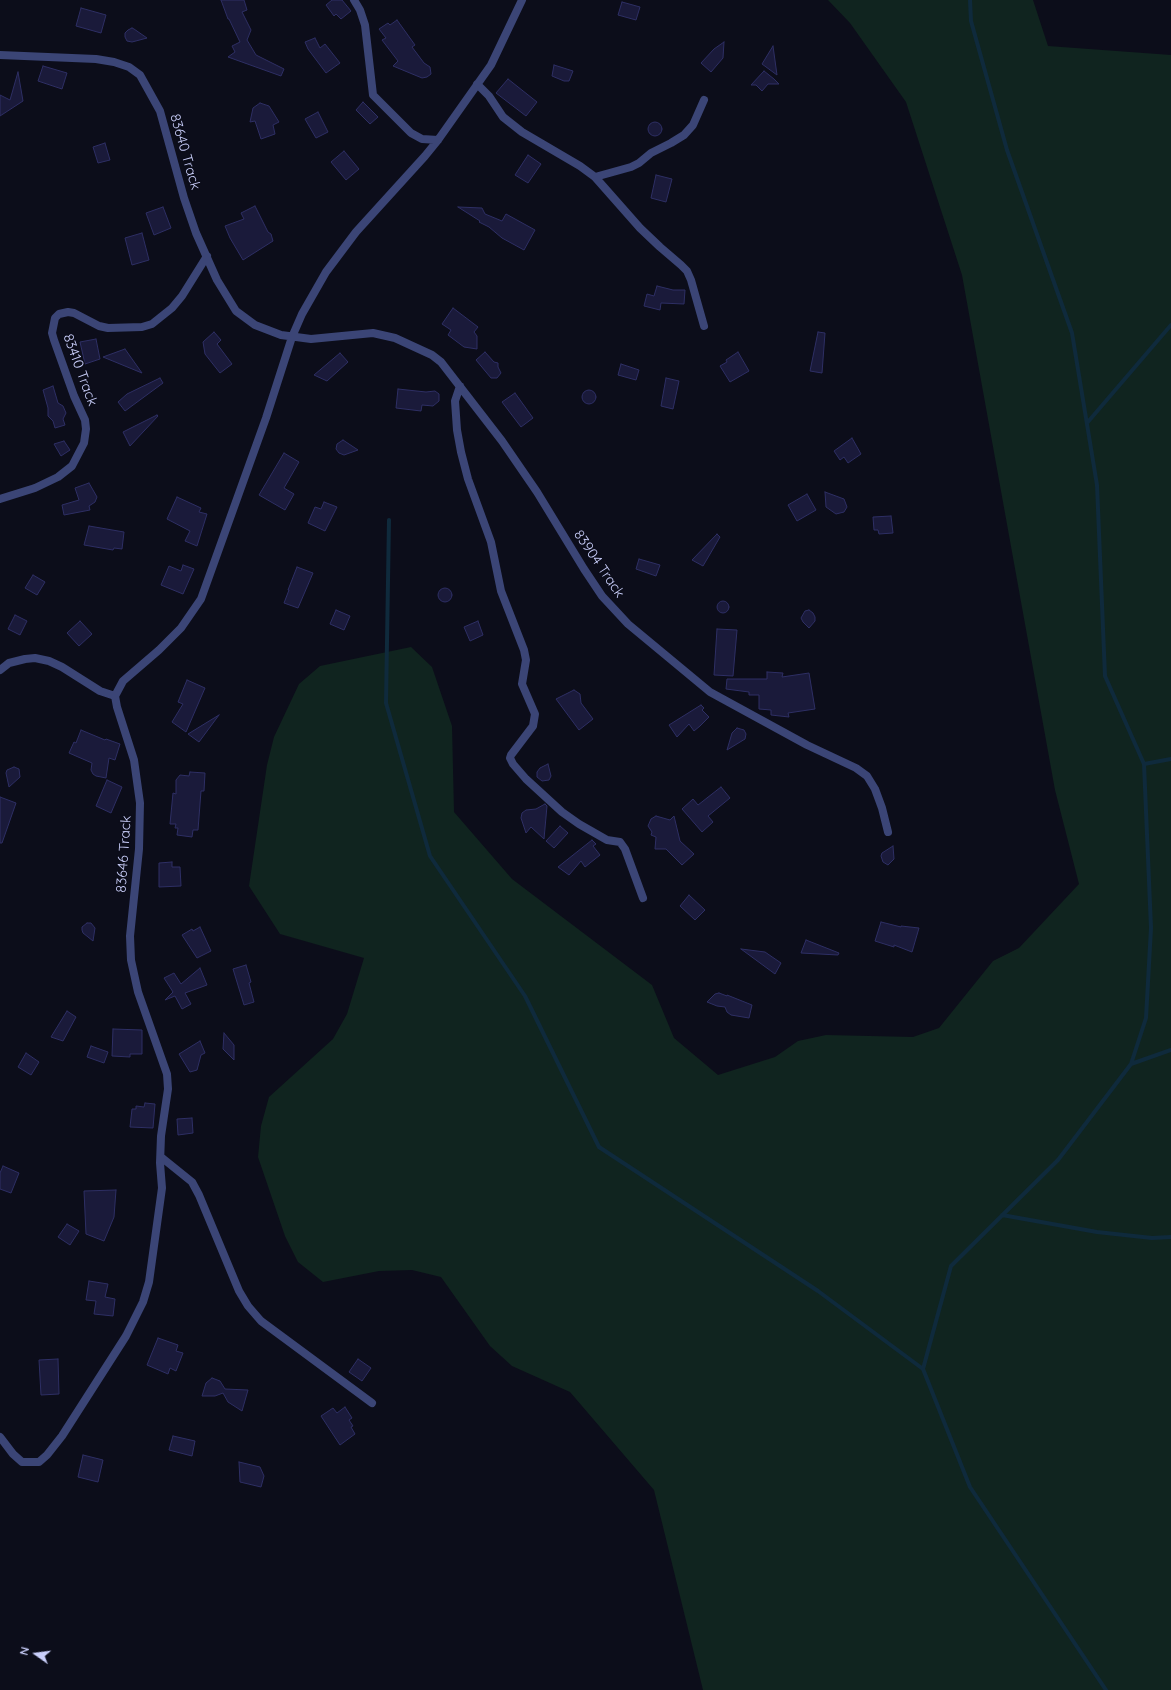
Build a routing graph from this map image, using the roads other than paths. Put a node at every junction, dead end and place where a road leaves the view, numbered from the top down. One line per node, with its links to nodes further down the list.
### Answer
1 (354, 0): 6 (street)
2 (522, 0): 4 (street)
3 (0, 55): 8 (street, 83640 Track)
4 (477, 84): 6 (street); 7 (street)
5 (704, 100): 7 (street)
6 (438, 140): 10 (street)
7 (594, 177): 9 (street)
8 (207, 256): 10 (street, 83640 Track); 12 (street, 83410 Track)
9 (704, 326)
10 (292, 337): 11 (street, 83904 Track); 14 (street)
11 (460, 386): 15 (street, 83904 Track); 16 (street)
12 (0, 499)
13 (0, 670): 14 (street)
14 (115, 696): 17 (street, 83646 Track)
15 (888, 832)
16 (643, 898)
17 (160, 1157): 18 (street); 19 (street, 83646 Track)
18 (372, 1403)
19 (0, 1437)

